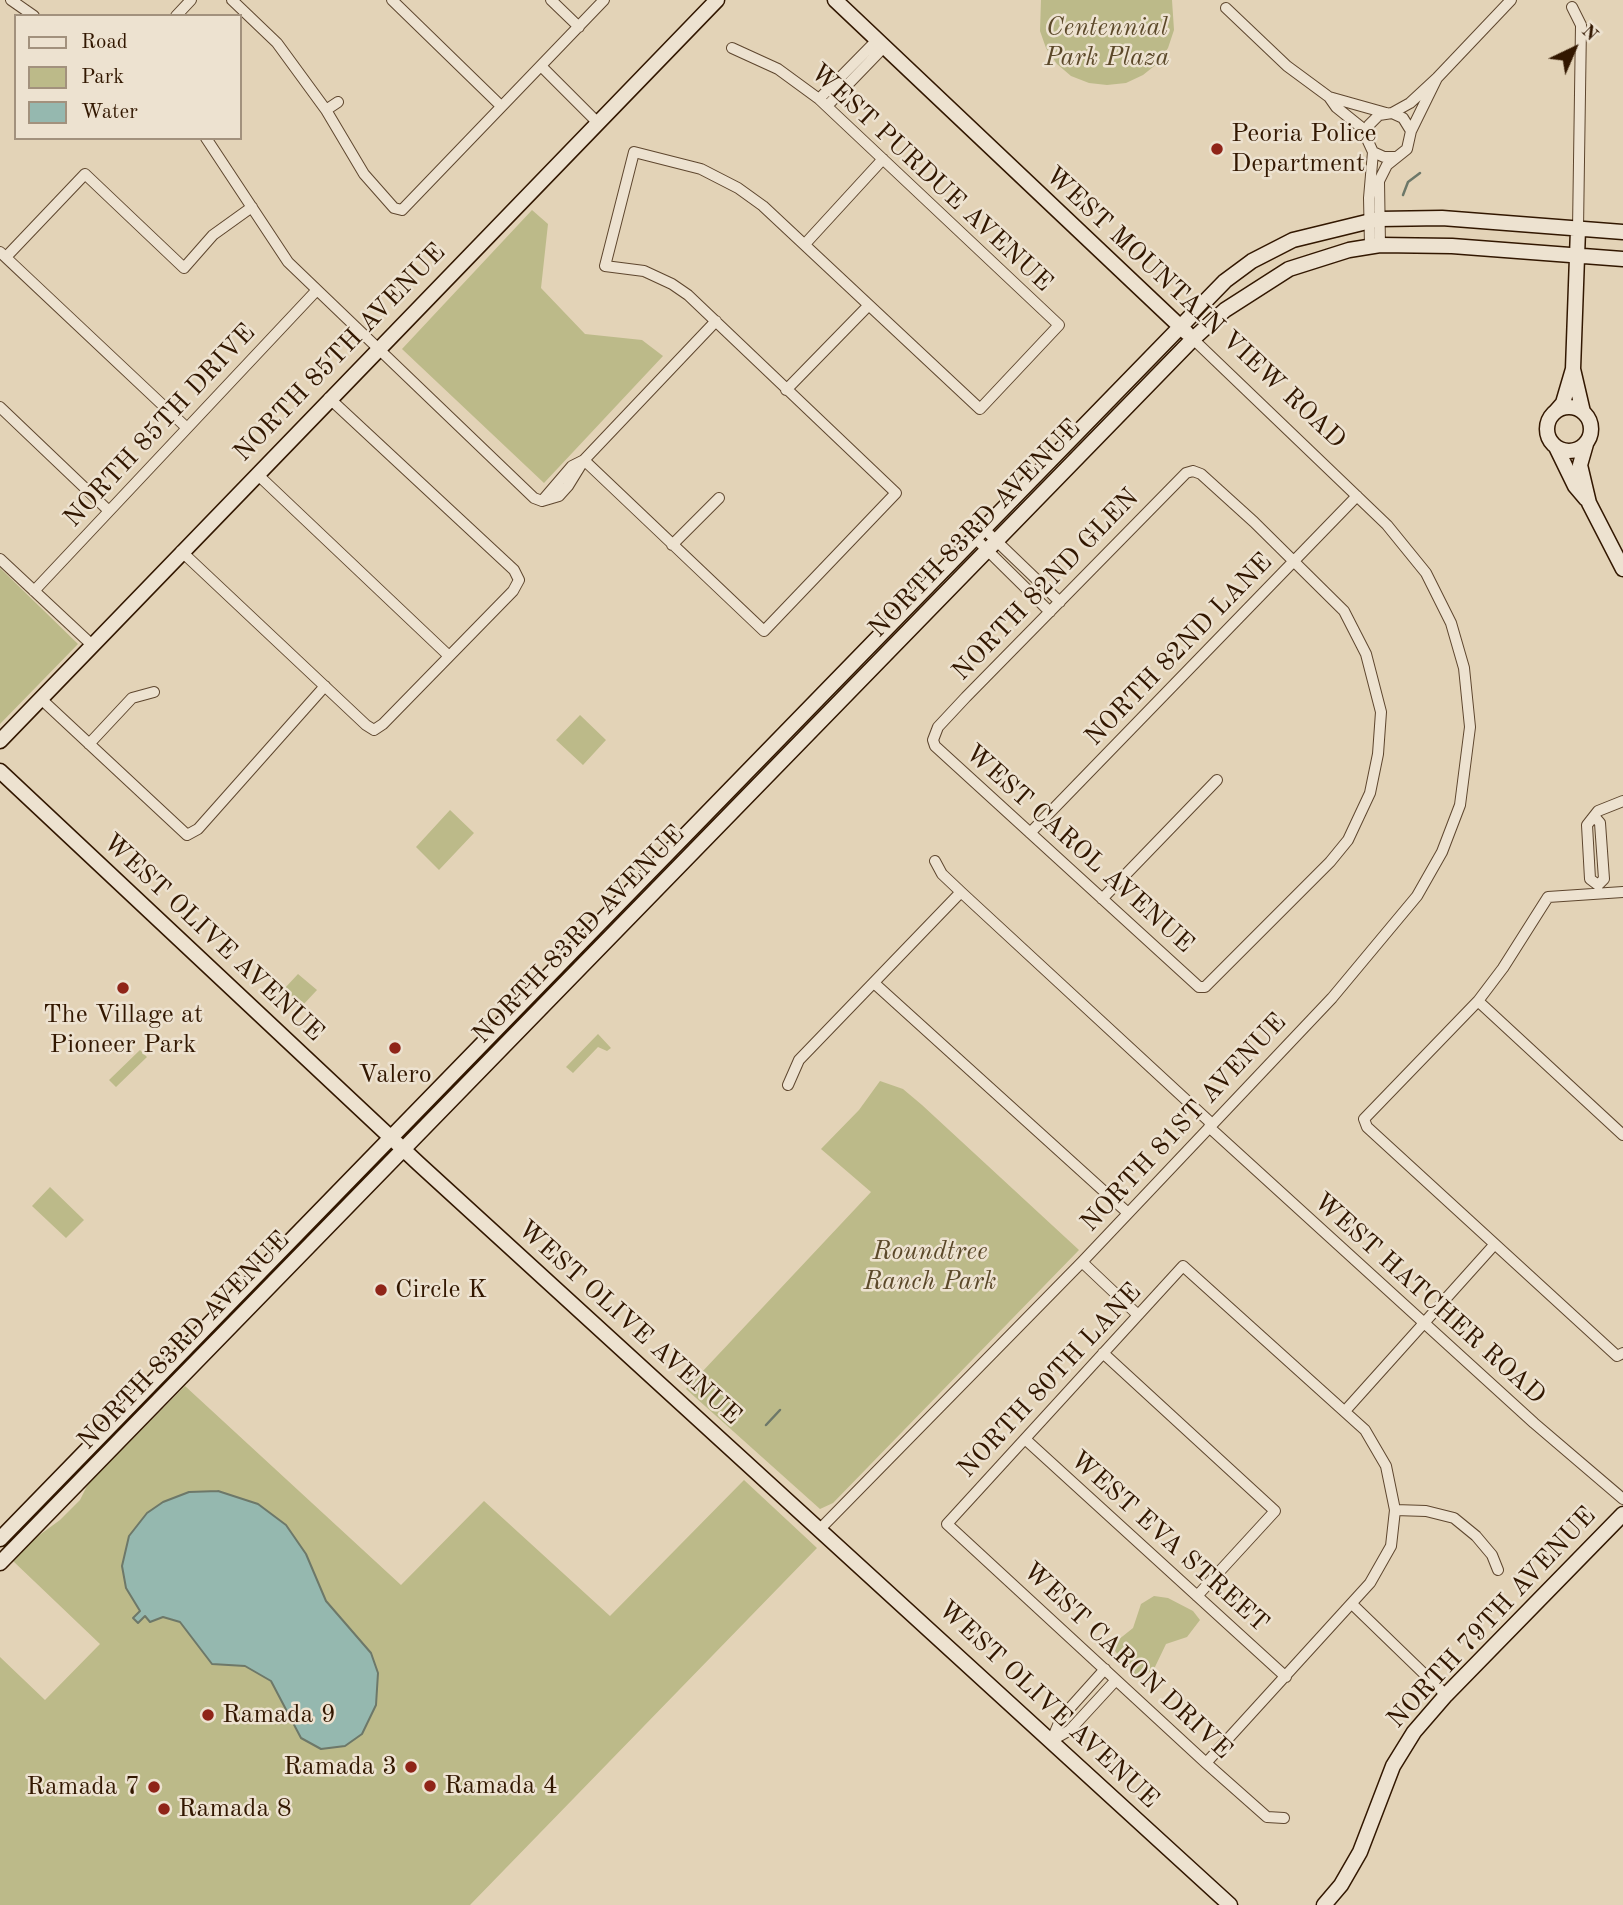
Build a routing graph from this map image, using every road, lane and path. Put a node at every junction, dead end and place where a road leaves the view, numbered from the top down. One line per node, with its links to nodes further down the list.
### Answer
1 (10, 0): 12 (street)
2 (191, 0): 13 (street)
3 (232, 0): 23 (street)
4 (391, 0): 22 (street)
5 (551, 0): 14 (street)
6 (604, 0): 14 (street)
7 (717, 0): 25 (main road, NORTH 85TH AVENUE)
8 (835, 0): 15 (main road, WEST MOUNTAIN VIEW ROAD)
9 (1511, 0): 18 (street)
10 (1573, 7): 34 (street)
11 (1226, 8): 19 (street)
12 (31, 14)
13 (178, 14)
14 (579, 26): 17 (street)
15 (881, 44): 21 (street); 46 (main road, WEST MOUNTAIN VIEW ROAD)
16 (732, 48): 21 (street, WEST PURDUE AVENUE)
17 (541, 66): 22 (street); 25 (street)
18 (1437, 78): 24 (street); 26 (street)
19 (1329, 97): 24 (street); 27 (street)
20 (338, 102): 23 (street)
21 (823, 102): 31 (street, WEST PURDUE AVENUE)
22 (501, 106): 23 (street)
23 (326, 110)
24 (1389, 113): 26 (street); 27 (street)
25 (598, 123): 48 (main road, NORTH 85TH AVENUE)
26 (1411, 131): 30 (street)
27 (1367, 132): 29 (street)
28 (207, 140): 32 (street)
29 (1373, 152): 30 (street); 33 (street)
30 (1396, 157): 33 (street)
31 (883, 159): 36 (street); 44 (street, WEST PURDUE AVENUE)
32 (252, 207): 38 (street); 43 (street)
33 (1374, 219): 34 (main road, NORTH 83RD AVENUE); 37 (street); 40 (main road, NORTH 83RD AVENUE)
34 (1578, 229): 35 (main road, NORTH 83RD AVENUE); 39 (main road)
35 (1623, 232)
36 (805, 244): 44 (street); 45 (street)
37 (1375, 246): 39 (main road, NORTH 83RD AVENUE); 42 (main road, NORTH 83RD AVENUE)
38 (3, 254): 55 (street)
39 (1576, 256): 41 (main road, NORTH 83RD AVENUE); 49 (main road)
40 (1259, 257): 42 (main road); 46 (main road, NORTH 83RD AVENUE)
41 (1623, 259)
42 (1285, 271): 47 (main road, NORTH 83RD AVENUE)
43 (316, 290): 48 (street); 55 (street, NORTH 85TH DRIVE)
44 (869, 305): 50 (street)
45 (716, 321): 50 (street); 58 (street)
46 (1180, 327): 47 (main road, WEST MOUNTAIN VIEW ROAD); 64 (main road, NORTH 83RD AVENUE)
47 (1193, 339): 60 (street, WEST MOUNTAIN VIEW ROAD); 66 (main road, NORTH 83RD AVENUE)
48 (379, 349): 51 (main road, NORTH 85TH AVENUE); 58 (street)
49 (1573, 369): 53 (main road); 54 (main road)
50 (786, 390): 65 (street)
51 (329, 398): 59 (main road, NORTH 85TH AVENUE); 75 (street)
52 (0, 407): 63 (street)
53 (1556, 411): 54 (main road); 57 (main road)
54 (1583, 412): 56 (main road)
55 (187, 428): 63 (street, NORTH 85TH DRIVE)
56 (1586, 444): 57 (main road); 62 (main road)
57 (1556, 447): 62 (main road)
58 (584, 460): 65 (street)
59 (257, 474): 67 (main road, NORTH 85TH AVENUE); 75 (street)
60 (1357, 496): 69 (street, NORTH 82ND LANE); 77 (street, WEST MOUNTAIN VIEW ROAD)
61 (719, 498): 65 (street)
62 (1589, 503): 70 (main road)
63 (109, 511): 71 (street, NORTH 85TH DRIVE)
64 (979, 533): 66 (street); 92 (main road, NORTH 83RD AVENUE)
65 (672, 545)
66 (993, 546): 72 (street); 73 (street); 93 (main road, NORTH 83RD AVENUE)
67 (181, 551): 74 (main road, NORTH 85TH AVENUE); 76 (street)
68 (0, 559): 71 (street)
69 (1295, 561): 72 (street, NORTH 82ND GLEN); 86 (street, NORTH 82ND LANE); 91 (street, WEST CAROL AVENUE)
70 (1623, 569)
71 (34, 591): 74 (street)
72 (1060, 602): 73 (street, NORTH 82ND GLEN)
73 (1050, 612): 80 (street, NORTH 82ND GLEN)
74 (91, 644): 79 (main road, NORTH 85TH AVENUE)
75 (449, 656): 76 (street)
76 (326, 686): 82 (street)
77 (1466, 687): 97 (street, NORTH 81ST AVENUE)
78 (154, 692): 82 (street)
79 (40, 698): 81 (main road, NORTH 85TH AVENUE); 82 (street)
80 (934, 734): 86 (street, WEST CAROL AVENUE)
81 (0, 741)
82 (89, 744)
83 (0, 771): 99 (main road, WEST OLIVE AVENUE)
84 (1217, 780): 91 (street)
85 (1623, 801): 88 (street)
86 (1030, 833): 91 (street, WEST CAROL AVENUE)
87 (935, 861): 89 (street, WEST HATCHER ROAD)
88 (1598, 889): 90 (street); 95 (street)
89 (961, 892): 94 (street); 97 (street, WEST HATCHER ROAD)
90 (1623, 892)
91 (1102, 899)
92 (565, 960): 93 (main road); 99 (main road, NORTH 83RD AVENUE)
93 (577, 972): 100 (main road, NORTH 83RD AVENUE)
94 (874, 983): 96 (street); 101 (street)
95 (1478, 1001): 98 (street); 102 (street)
96 (788, 1085)
97 (1210, 1125): 101 (street, NORTH 81ST AVENUE); 105 (street, WEST HATCHER ROAD)
98 (1623, 1135)
99 (391, 1139): 100 (main road, WEST OLIVE AVENUE); 108 (main road, NORTH 83RD AVENUE)
100 (404, 1151): 109 (main road, NORTH 83RD AVENUE); 116 (main road, WEST OLIVE AVENUE)
101 (1128, 1213): 103 (street, NORTH 81ST AVENUE)
102 (1494, 1245): 105 (street); 107 (street)
103 (1082, 1262): 104 (street); 116 (street, NORTH 81ST AVENUE)
104 (1138, 1315): 106 (street, NORTH 80TH LANE); 110 (street, NORTH 80TH LANE)
105 (1425, 1324): 110 (street); 112 (street, WEST HATCHER ROAD)
106 (1104, 1353): 111 (street, NORTH 80TH LANE); 120 (street)
107 (1623, 1353)
108 (180, 1354): 109 (main road); 117 (main road, NORTH 83RD AVENUE)
109 (193, 1367): 118 (main road, NORTH 83RD AVENUE)
110 (1345, 1412): 113 (street)
111 (1025, 1439): 115 (street, NORTH 80TH LANE); 120 (street, WEST EVA STREET)
112 (1623, 1499)
113 (1395, 1510): 119 (street); 121 (street)
114 (1623, 1514): 125 (main road, NORTH 79TH AVENUE)
115 (947, 1524): 122 (street, WEST CARON DRIVE)
116 (819, 1530): 126 (main road, WEST OLIVE AVENUE)
117 (0, 1539)
118 (2, 1558)
119 (1498, 1570)
120 (1197, 1596): 123 (street, WEST EVA STREET)
121 (1352, 1604): 123 (street); 125 (street)
122 (1105, 1669): 124 (street, WEST CARON DRIVE); 126 (street)
123 (1286, 1676): 127 (street)
124 (1116, 1680): 126 (street); 127 (street, WEST CARON DRIVE)
125 (1446, 1695): 130 (main road, NORTH 79TH AVENUE)
126 (1051, 1742): 129 (main road, WEST OLIVE AVENUE)
127 (1206, 1763): 128 (street, WEST CARON DRIVE)
128 (1284, 1818)
129 (1230, 1905)
130 (1324, 1905)

